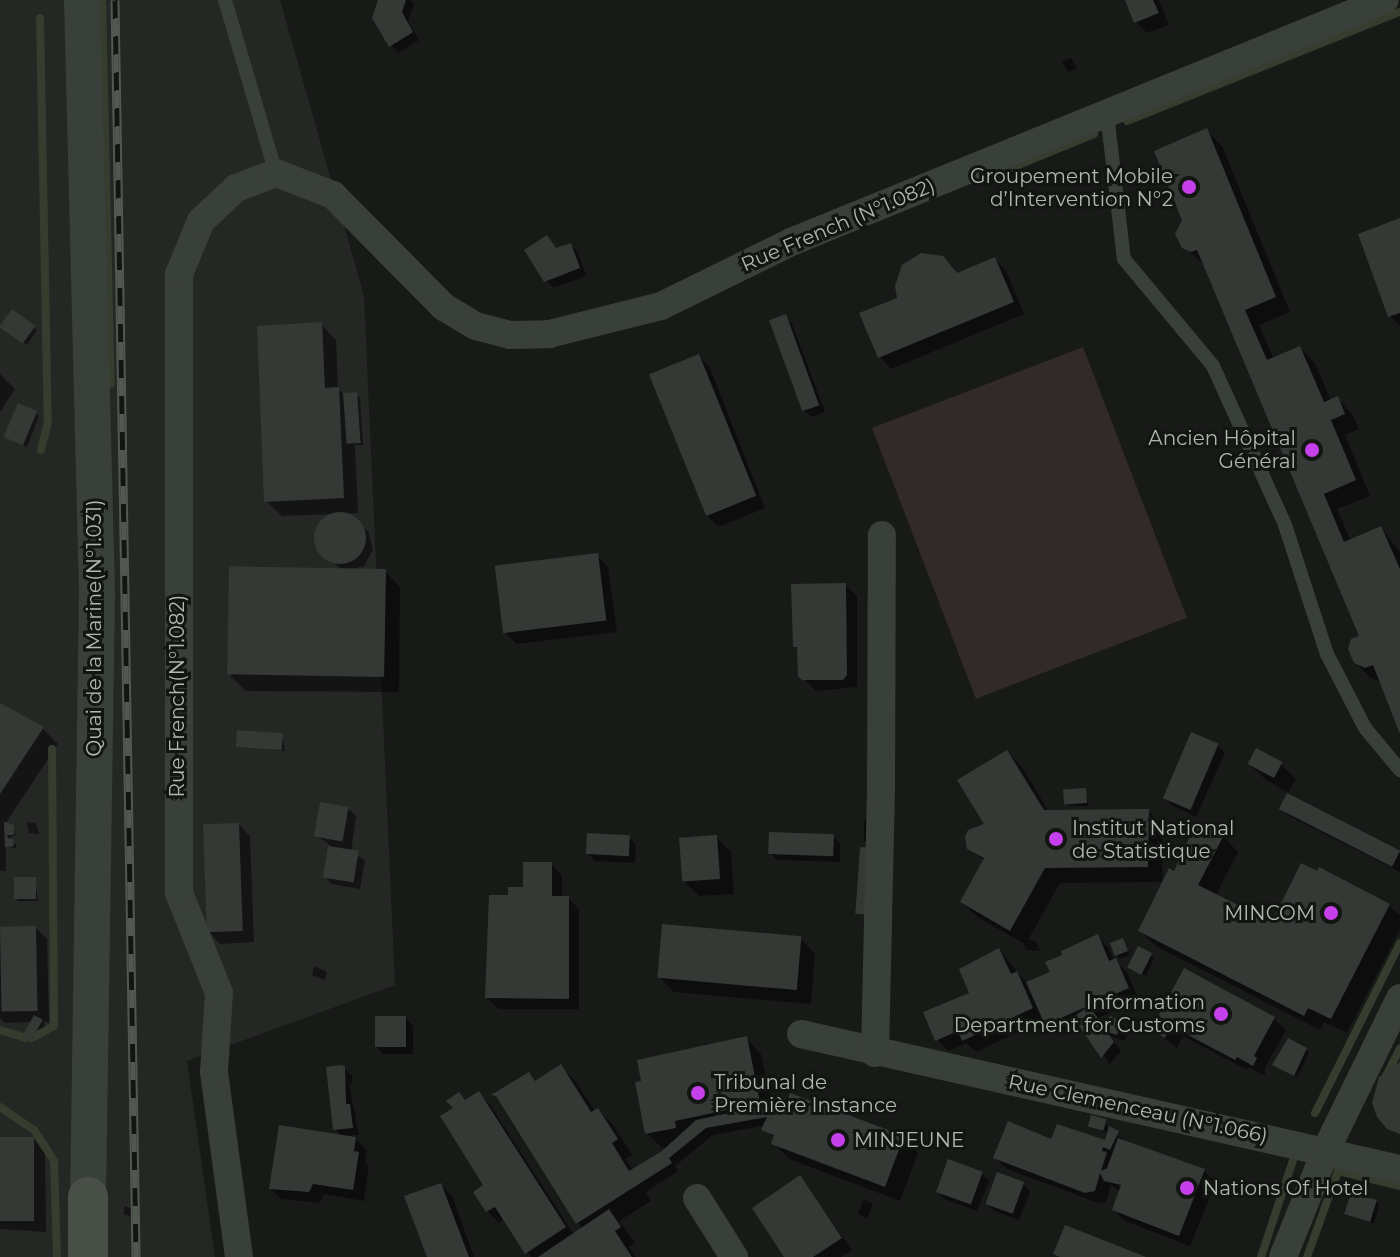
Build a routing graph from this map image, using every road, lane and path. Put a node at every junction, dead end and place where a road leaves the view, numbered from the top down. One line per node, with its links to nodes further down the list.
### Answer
1 (82, 0): 13 (street, Quai de la Marine(N°1.031))
2 (225, 0): 5 (lane)
3 (1385, 0): 4 (street, Rue French (N°1.082))
4 (1107, 113): 5 (street, Rue French (N°1.082)); 7 (lane)
5 (276, 173): 16 (street, Rue French(N°1.082))
6 (882, 535): 10 (street)
7 (1400, 770)
8 (1400, 998): 11 (street)
9 (801, 1034): 10 (street, Rue Clemenceau (N°1.066))
10 (875, 1053): 11 (street, Rue Clemenceau (N°1.066))
11 (1326, 1150): 12 (street, Rue Clemenceau (N°1.066)); 18 (street)
12 (1400, 1169)
13 (88, 1197): 15 (main road, Quai de la Marine(N°1.031))
14 (697, 1198): 17 (street)
15 (88, 1257)
16 (239, 1257)
17 (734, 1257)
18 (1283, 1257)

